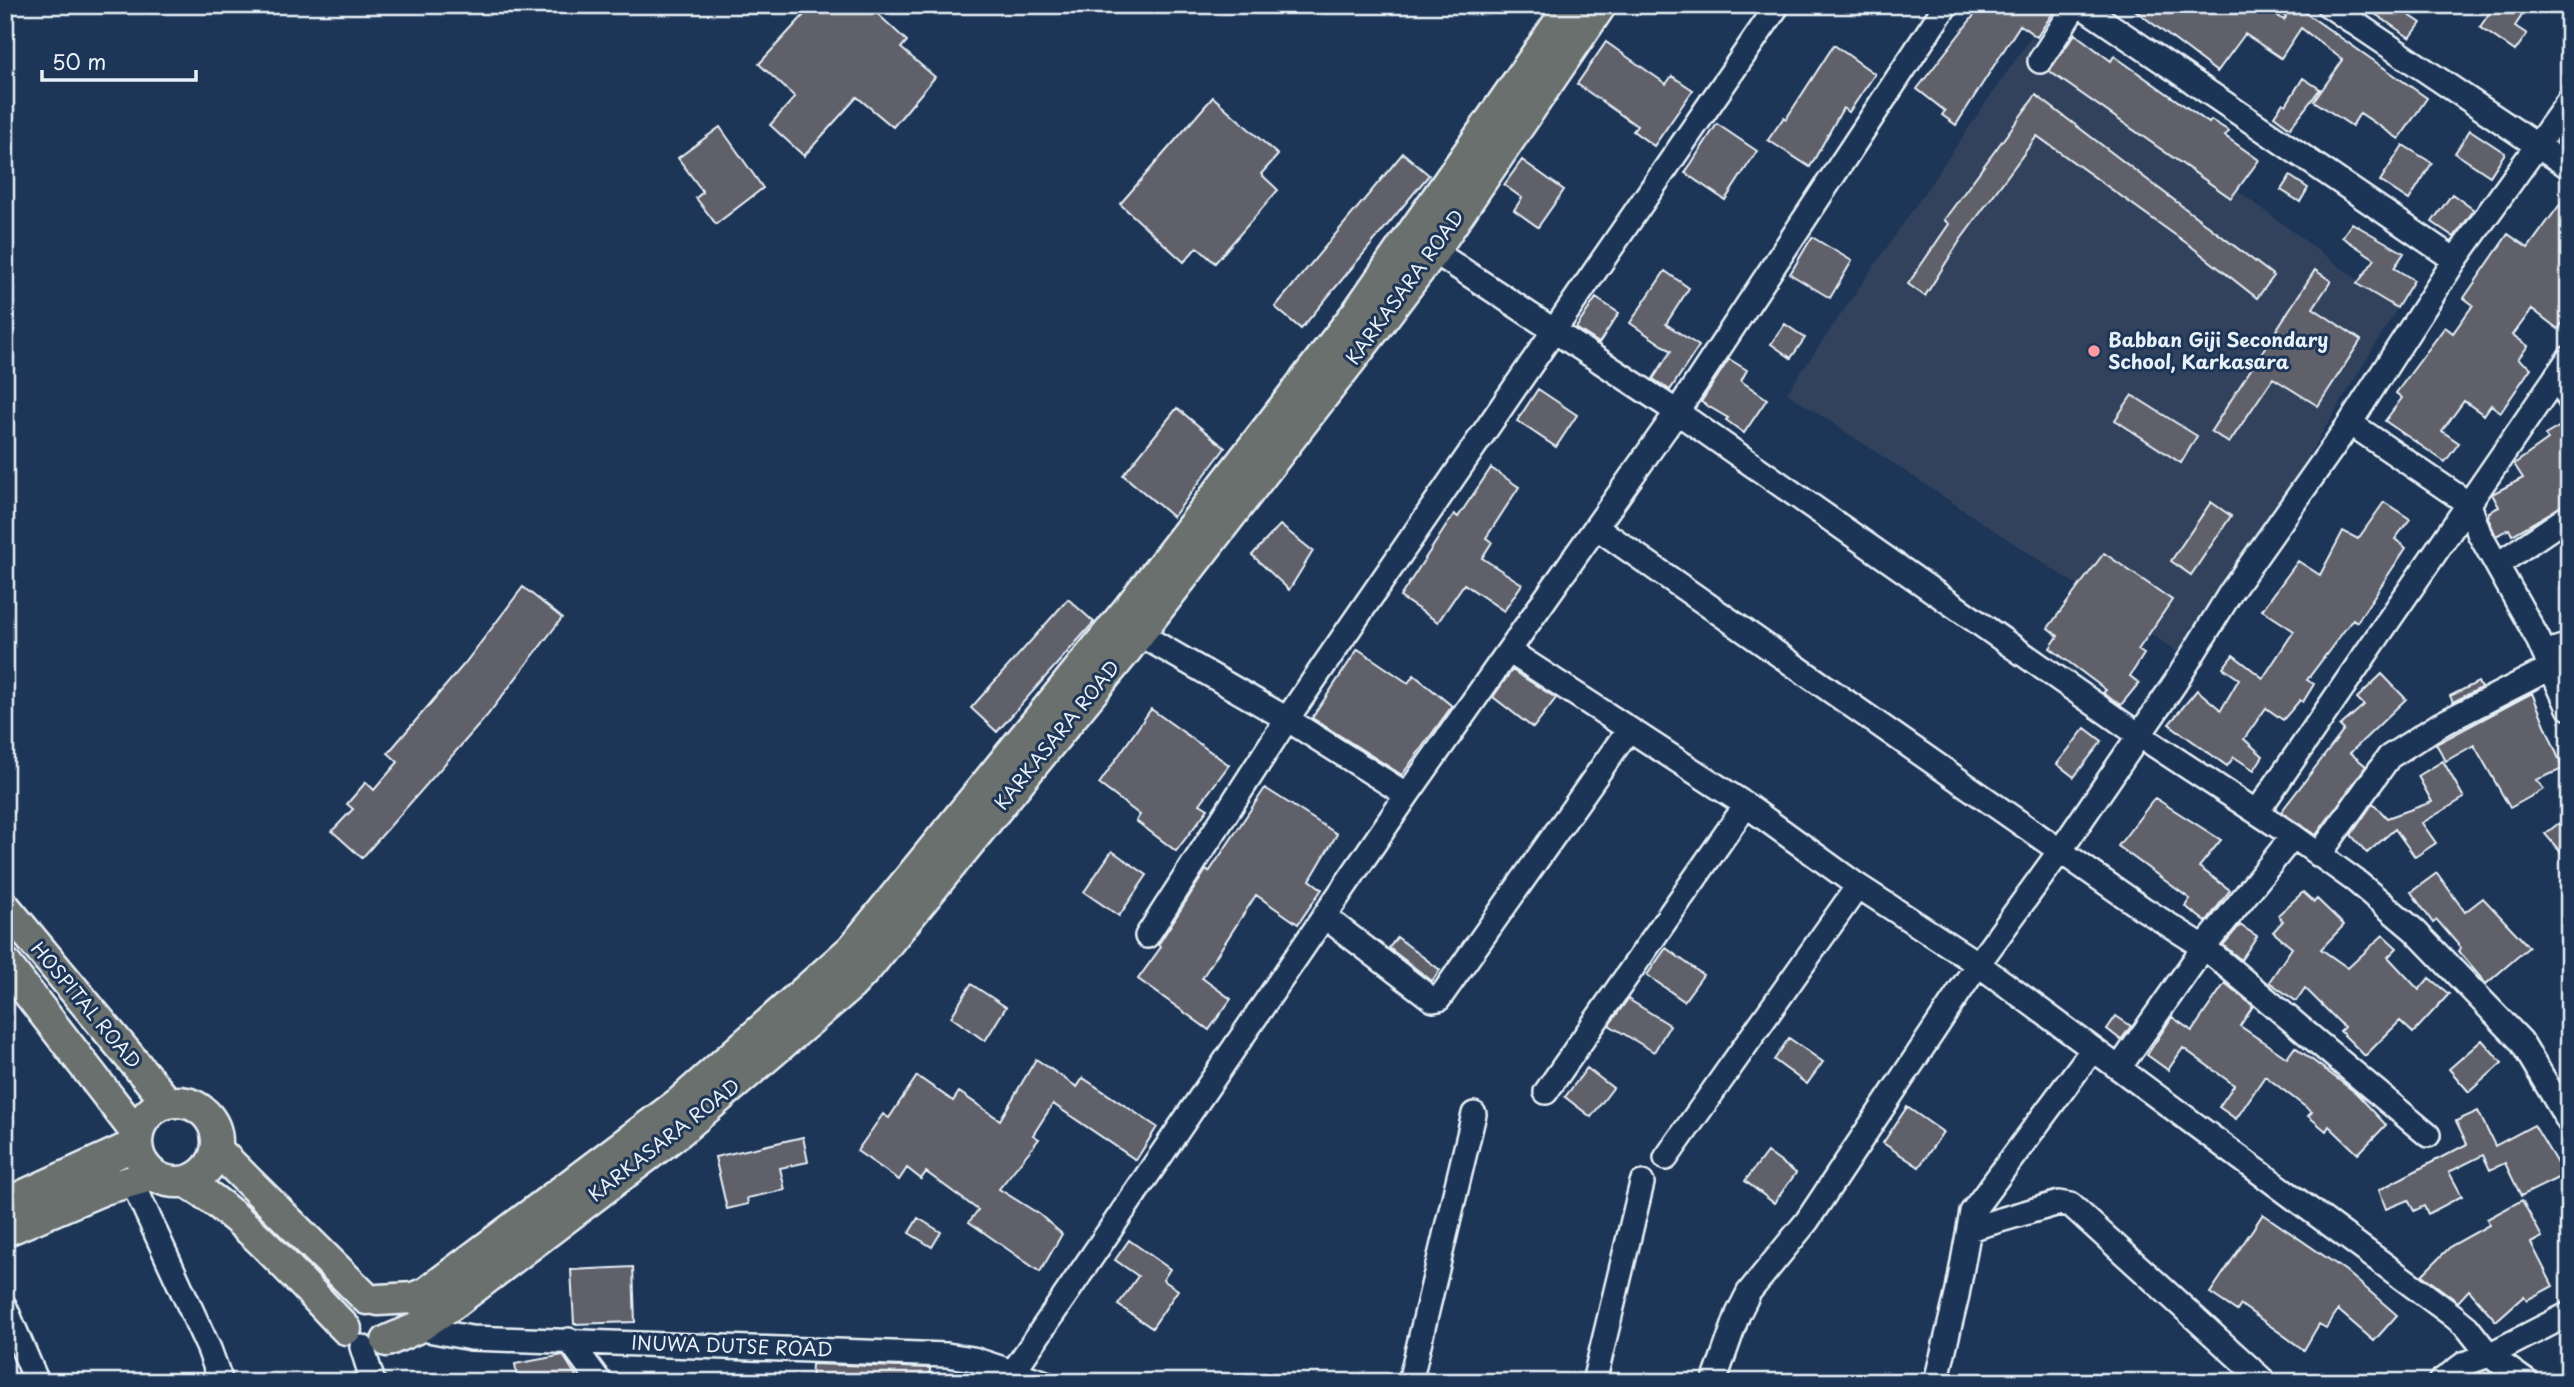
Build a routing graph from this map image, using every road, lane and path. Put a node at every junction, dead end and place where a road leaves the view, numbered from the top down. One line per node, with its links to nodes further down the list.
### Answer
1 (1571, 5): 11 (main road, KARKASARA ROAD)
2 (1601, 5): 11 (main road, KARKASARA ROAD)
3 (1778, 5): 13 (street)
4 (1946, 5): 16 (street)
5 (2078, 5): 7 (street); 12 (street)
6 (2328, 5): 9 (street)
7 (2040, 61)
8 (2569, 101): 9 (street)
9 (2538, 146): 10 (street); 12 (street)
10 (2569, 167)
11 (1422, 244): 13 (street); 22 (main road, KARKASARA ROAD)
12 (2455, 260): 17 (street)
13 (1555, 330): 16 (street); 27 (street)
14 (2563, 367): 15 (street); 18 (street)
15 (2569, 399)
16 (1677, 412): 20 (street); 29 (street)
17 (2350, 423): 18 (street); 29 (street)
18 (2469, 504): 21 (street); 32 (street)
19 (2569, 516): 21 (street)
20 (1597, 527): 24 (street); 34 (street)
21 (2497, 565): 25 (street)
22 (1129, 628): 27 (street); 59 (main road, KARKASARA ROAD); 62 (main road, KARKASARA ROAD)
23 (2569, 645): 25 (street)
24 (1509, 651): 28 (street); 30 (street)
25 (2547, 661): 26 (street); 35 (street)
26 (2569, 708)
27 (1287, 719): 30 (street); 39 (street)
28 (1629, 729): 31 (street); 38 (street)
29 (2139, 735): 32 (street); 34 (street)
30 (1407, 795): 38 (street)
31 (1746, 805): 36 (street); 45 (street)
32 (2257, 812): 33 (street)
33 (2292, 836): 35 (street); 40 (street)
34 (2060, 851): 40 (street); 42 (street)
35 (2319, 855): 48 (street)
36 (1858, 886): 42 (street); 52 (street)
37 (5, 907): 46 (main road, HOSPITAL ROAD)
38 (1325, 917): 66 (street)
39 (1147, 936)
40 (2204, 947): 44 (street); 49 (street)
41 (5, 963): 50 (main road, HOSPITAL ROAD)
42 (1978, 964): 43 (street); 74 (street)
43 (2093, 1049): 44 (street); 57 (street)
44 (2119, 1068): 65 (street)
45 (1546, 1092)
46 (168, 1103): 50 (main road); 51 (main road)
47 (1474, 1114): 72 (street)
48 (2569, 1122)
49 (2428, 1135)
50 (137, 1140): 53 (main road); 56 (main road)
51 (217, 1150): 54 (main road); 59 (main road)
52 (1667, 1158)
53 (143, 1178): 54 (main road); 58 (main road); 68 (street)
54 (187, 1182): 63 (main road)
55 (1642, 1183): 73 (street)
56 (5, 1204)
57 (1969, 1229): 75 (street); 76 (street)
58 (5, 1231)
59 (372, 1299): 63 (main road); 63 (main road)
60 (5, 1307): 67 (street)
61 (2569, 1314): 65 (street)
62 (417, 1328): 63 (main road, KARKASARA ROAD); 64 (street, INUWA DUTSE ROAD)
63 (365, 1339): 69 (street)
64 (569, 1340): 66 (street, INUWA DUTSE ROAD); 70 (street)
65 (2488, 1355): 77 (street); 78 (street)
66 (1013, 1372): 71 (street, INUWA DUTSE ROAD)
67 (37, 1382)
68 (221, 1382)
69 (373, 1382)
70 (600, 1382)
71 (1043, 1382)
72 (1410, 1382)
73 (1594, 1382)
74 (1714, 1382)
75 (1936, 1382)
76 (2265, 1382)
77 (2440, 1382)
78 (2527, 1382)

